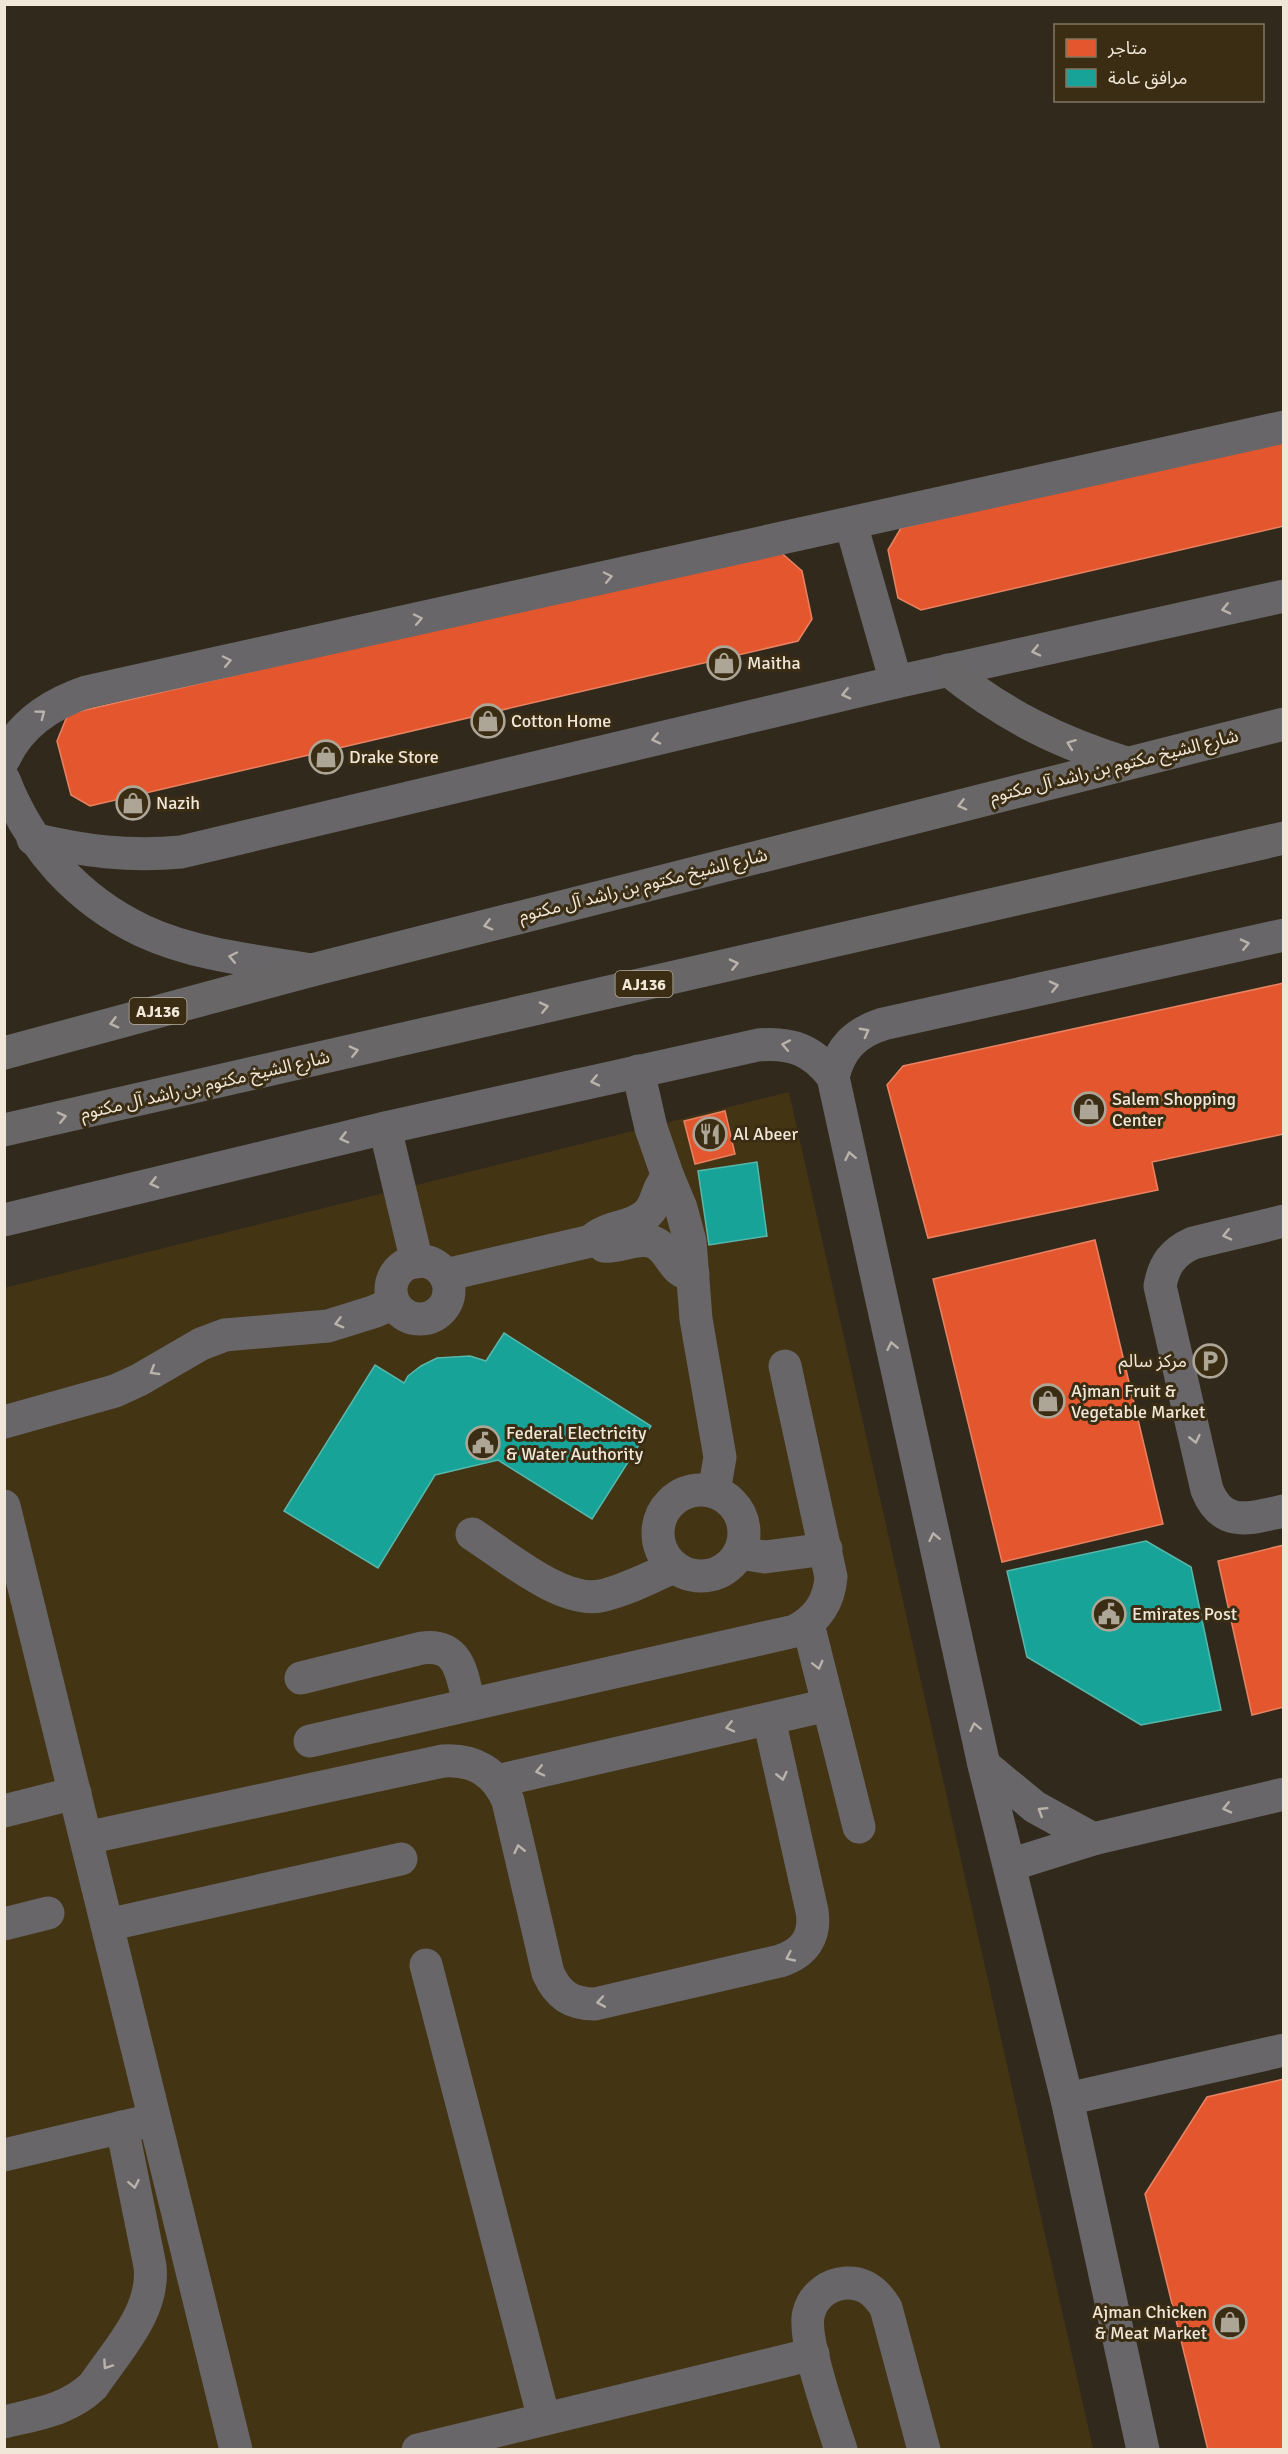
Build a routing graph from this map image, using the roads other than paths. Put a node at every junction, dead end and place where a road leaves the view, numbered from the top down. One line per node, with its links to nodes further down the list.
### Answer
1 (1284, 427): 2 (street)
2 (851, 524): 5 (street); 7 (street, one-way to 2)
3 (1284, 596): 4 (street, one-way to 4)
4 (948, 670): 5 (street); 8 (main road, one-way to 4)
5 (896, 682): 11 (street, one-way to 11)
6 (1284, 724): 8 (main road, شارع الشيخ مكتوم بن راشد آل مكتوم / AJ136)
7 (4, 759)
8 (1126, 763): 13 (main road, شارع الشيخ مكتوم بن راشد آل مكتوم / AJ136, one-way to 13)
9 (4, 780): 11 (street)
10 (1284, 838): 18 (main road, شارع الشيخ مكتوم بن راشد آل مكتوم / AJ136, one-way to 10)
11 (33, 839): 13 (street, one-way to 11)
12 (1284, 935): 16 (street, one-way to 12)
13 (312, 970): 14 (main road, شارع الشيخ مكتوم بن راشد آل مكتوم / AJ136, one-way to 14)
14 (4, 1053)
15 (638, 1071): 16 (street, one-way to 15); 17 (street, one-way to 17); 19 (street)
16 (833, 1077): 41 (street, one-way to 16)
17 (385, 1128): 20 (street, one-way to 20); 23 (street)
18 (12, 1133)
19 (668, 1177): 22 (street); 24 (street)
20 (4, 1220)
21 (1284, 1221): 30 (street, one-way to 30)
22 (591, 1241): 23 (street); 24 (street)
23 (431, 1268): 25 (street); 25 (street)
24 (693, 1274): 28 (street)
25 (394, 1303): 27 (street, one-way to 27)
26 (784, 1366): 32 (street)
27 (4, 1422)
28 (714, 1492): 33 (street); 34 (street)
29 (4, 1506): 43 (street)
30 (1284, 1511)
31 (472, 1534): 34 (street)
32 (826, 1549): 33 (street); 35 (street)
33 (739, 1553): 34 (street)
34 (674, 1567)
35 (808, 1624): 37 (street); 38 (street, one-way to 38)
36 (302, 1678): 37 (street)
37 (470, 1704): 40 (street)
38 (828, 1705): 39 (street); 46 (street)
39 (769, 1719): 42 (street, one-way to 42); 42 (street, one-way to 42)
40 (310, 1741)
41 (984, 1765): 48 (street, one-way to 41); 50 (street)
42 (497, 1781): 47 (street)
43 (75, 1792): 45 (street); 47 (street)
44 (1284, 1794): 48 (street, one-way to 48)
45 (4, 1811)
46 (859, 1827)
47 (86, 1838): 53 (street)
48 (1093, 1839): 50 (street)
49 (401, 1859): 53 (street)
50 (1010, 1865): 56 (street)
51 (48, 1913): 52 (street)
52 (4, 1924)
53 (107, 1925): 57 (street)
54 (426, 1965): 61 (street)
55 (1284, 2050): 56 (street)
56 (1067, 2099): 67 (street)
57 (154, 2119): 58 (street); 63 (street)
58 (122, 2127): 59 (street); 62 (street, one-way to 62)
59 (4, 2155)
60 (813, 2354): 61 (street); 65 (street); 66 (street)
61 (544, 2419): 64 (street)
62 (4, 2422)
63 (233, 2449)
64 (418, 2450)
65 (841, 2450)
66 (924, 2450)
67 (1143, 2450)

